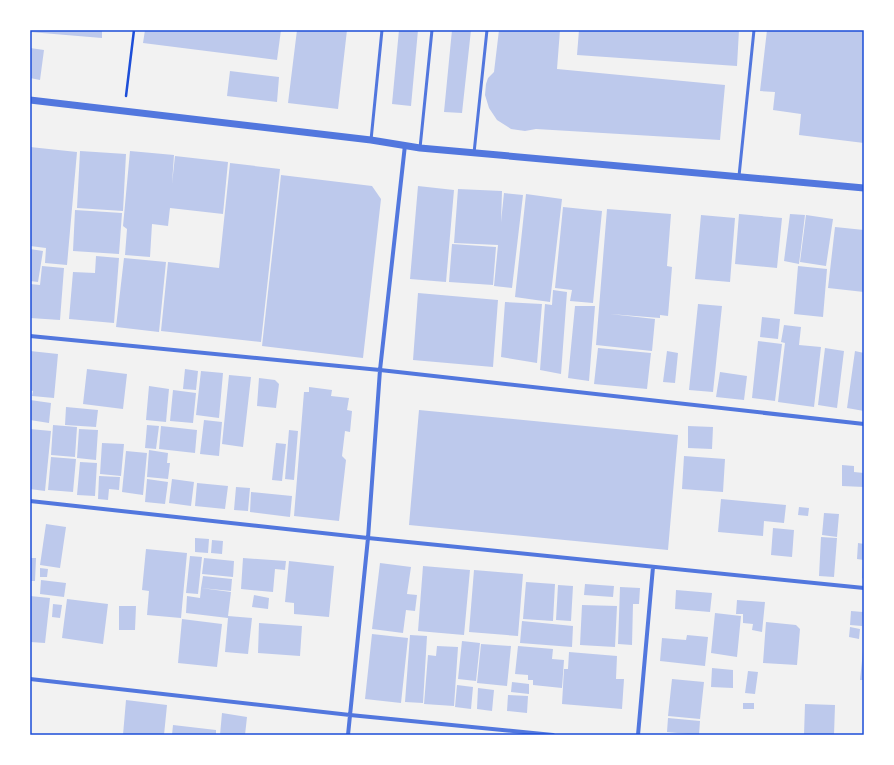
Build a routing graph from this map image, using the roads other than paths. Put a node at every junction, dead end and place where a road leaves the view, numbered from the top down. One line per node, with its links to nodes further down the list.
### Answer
1 (382, 30): 6 (lane)
2 (432, 30): 8 (lane)
3 (487, 30): 9 (lane)
4 (754, 30): 10 (lane)
5 (30, 100): 6 (street)
6 (371, 140): 7 (street)
7 (405, 145): 8 (street); 13 (street)
8 (420, 148): 9 (street)
9 (474, 153): 10 (street)
10 (738, 177): 11 (street)
11 (864, 188)
12 (30, 336): 13 (street)
13 (380, 370): 14 (street); 16 (street)
14 (864, 424)
15 (30, 501): 16 (street)
16 (368, 538): 17 (street); 20 (street)
17 (653, 567): 18 (street); 23 (street)
18 (864, 588)
19 (30, 679): 20 (street)
20 (350, 715): 21 (street); 22 (street)
21 (348, 735)
22 (553, 735)
23 (638, 735)

